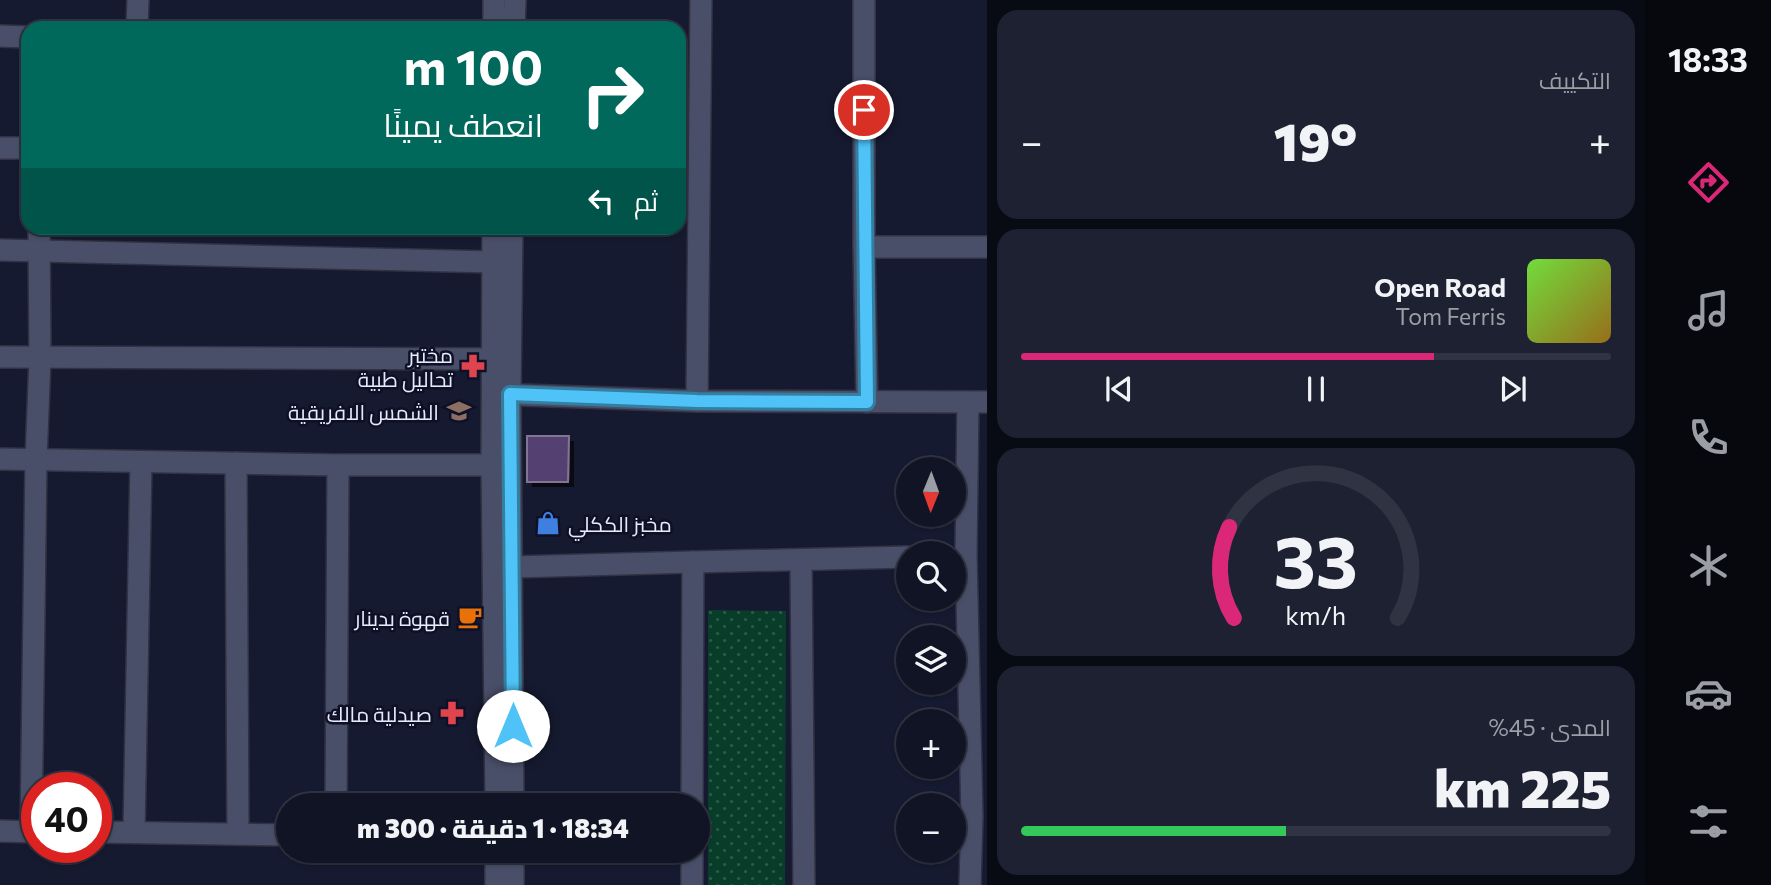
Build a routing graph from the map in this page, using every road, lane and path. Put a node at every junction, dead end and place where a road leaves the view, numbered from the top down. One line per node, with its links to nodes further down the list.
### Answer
1 (138, 0): 6 (street)
2 (494, 0): 7 (street)
3 (515, 0): 8 (street)
4 (701, 0): 25 (street)
5 (864, 0): 16 (street)
6 (137, 21)
7 (494, 21)
8 (514, 21)
9 (0, 36): 10 (street)
10 (21, 37)
11 (0, 148): 12 (street)
12 (21, 148)
13 (39, 235): 19 (street)
14 (493, 235): 20 (street)
15 (512, 235): 24 (street)
16 (864, 247): 17 (street); 26 (street)
17 (987, 247)
18 (0, 250): 19 (street)
19 (40, 251): 20 (street); 22 (street)
20 (493, 262): 23 (street)
21 (0, 357): 22 (street)
22 (40, 358): 23 (street); 29 (street)
23 (492, 359): 24 (street)
24 (501, 394): 25 (street); 33 (street); 38 (street)
25 (697, 401): 26 (street)
26 (867, 402): 27 (street)
27 (978, 402): 34 (street)
28 (0, 460): 29 (street)
29 (36, 460): 30 (street); 40 (street)
30 (141, 462): 31 (street); 49 (street)
31 (236, 463): 32 (street); 50 (street)
32 (338, 465): 33 (street); 41 (street)
33 (492, 465): 42 (street)
34 (962, 541)
35 (896, 557): 36 (street)
36 (801, 560): 37 (street); 58 (street)
37 (693, 562): 38 (street); 44 (street)
38 (513, 567): 43 (street)
39 (964, 611): 45 (street)
40 (34, 772)
41 (336, 793)
42 (496, 793)
43 (513, 793)
44 (692, 793)
45 (980, 817): 59 (street)
46 (0, 831): 47 (street)
47 (21, 832)
48 (112, 832): 49 (street)
49 (134, 832): 50 (street)
50 (238, 834): 51 (street)
51 (276, 835)
52 (496, 863): 55 (street)
53 (513, 863): 56 (street)
54 (692, 863): 57 (street)
55 (496, 885)
56 (513, 885)
57 (692, 885)
58 (804, 885)
59 (970, 885)

